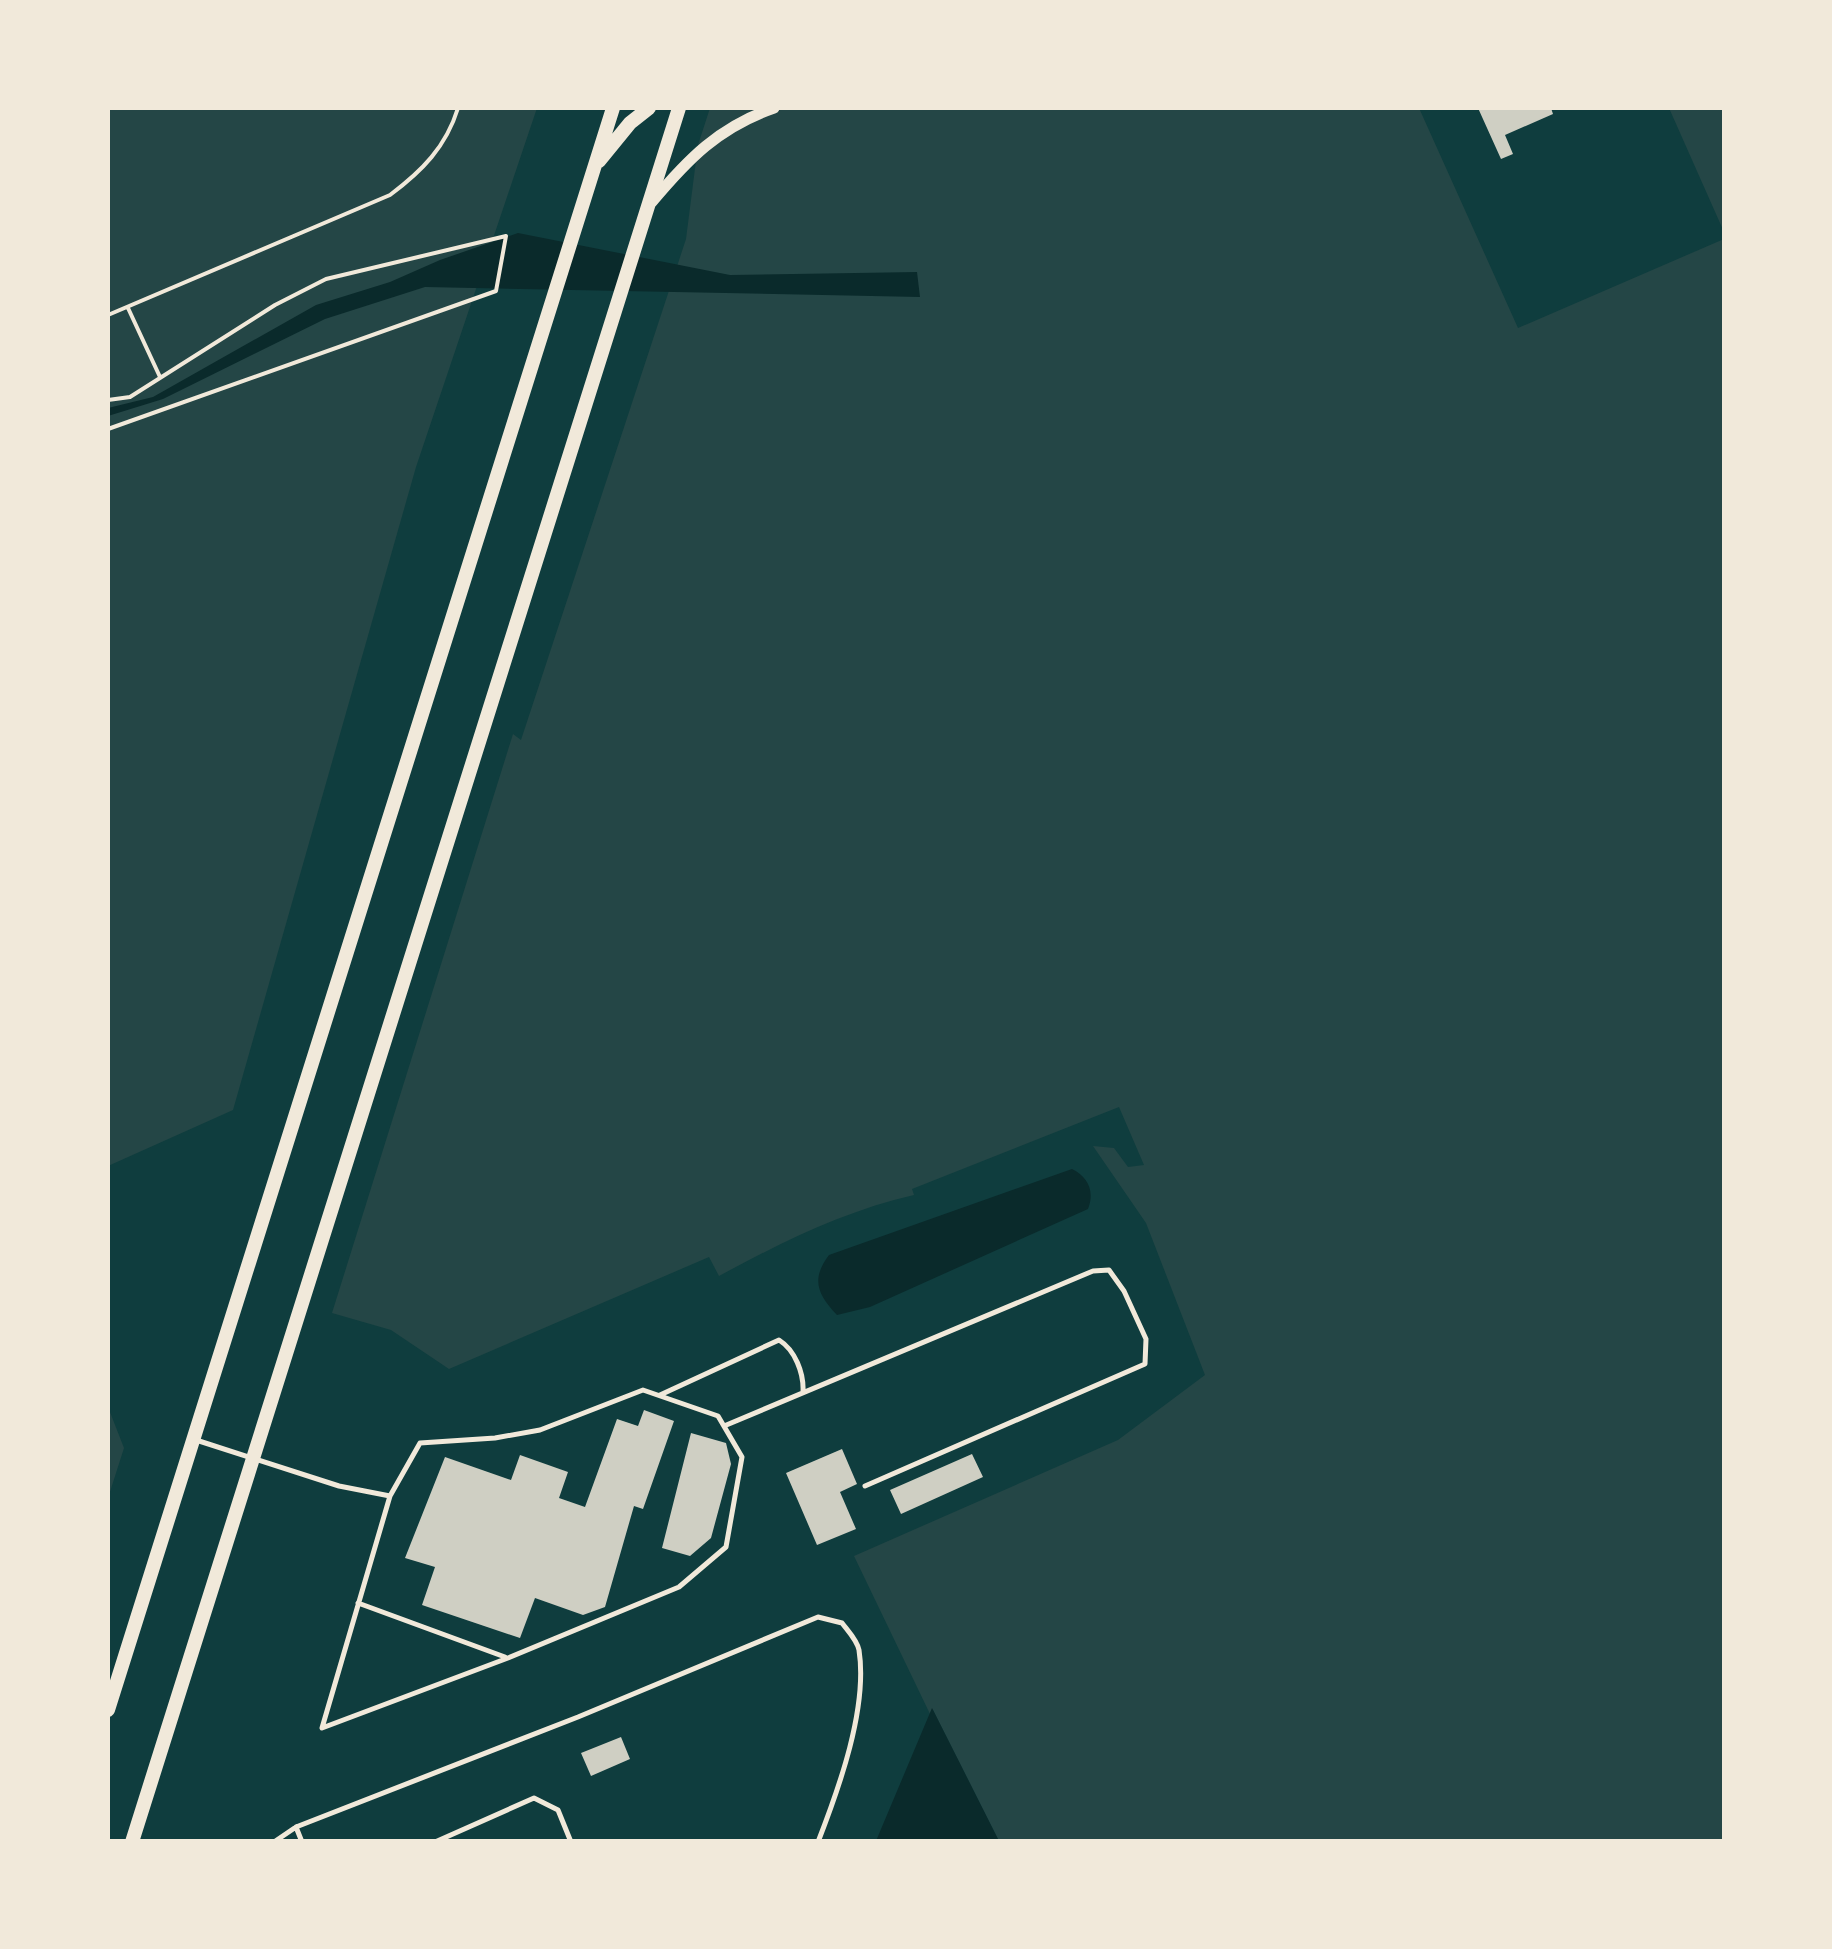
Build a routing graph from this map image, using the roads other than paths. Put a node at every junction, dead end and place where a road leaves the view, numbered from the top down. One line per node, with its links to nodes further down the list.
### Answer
1 (613, 108): 5 (main road)
2 (650, 108): 5 (main road)
3 (679, 108): 6 (main road)
4 (774, 108): 6 (street)
5 (594, 166): 10 (main road)
6 (649, 205): 11 (main road)
7 (803, 1393): 8 (lane); 9 (lane); 12 (lane)
8 (660, 1395): 9 (lane); 13 (lane)
9 (724, 1426): 15 (lane)
10 (193, 1439): 11 (lane); 16 (main road)
11 (253, 1459): 13 (lane); 18 (main road)
12 (865, 1486)
13 (390, 1496): 14 (lane)
14 (358, 1603): 15 (lane); 15 (lane)
15 (508, 1658)
16 (108, 1710)
17 (296, 1827): 19 (lane); 20 (lane); 23 (lane)
18 (132, 1842)
19 (274, 1842)
20 (302, 1842)
21 (435, 1842): 22 (lane)
22 (571, 1842)
23 (818, 1842)

